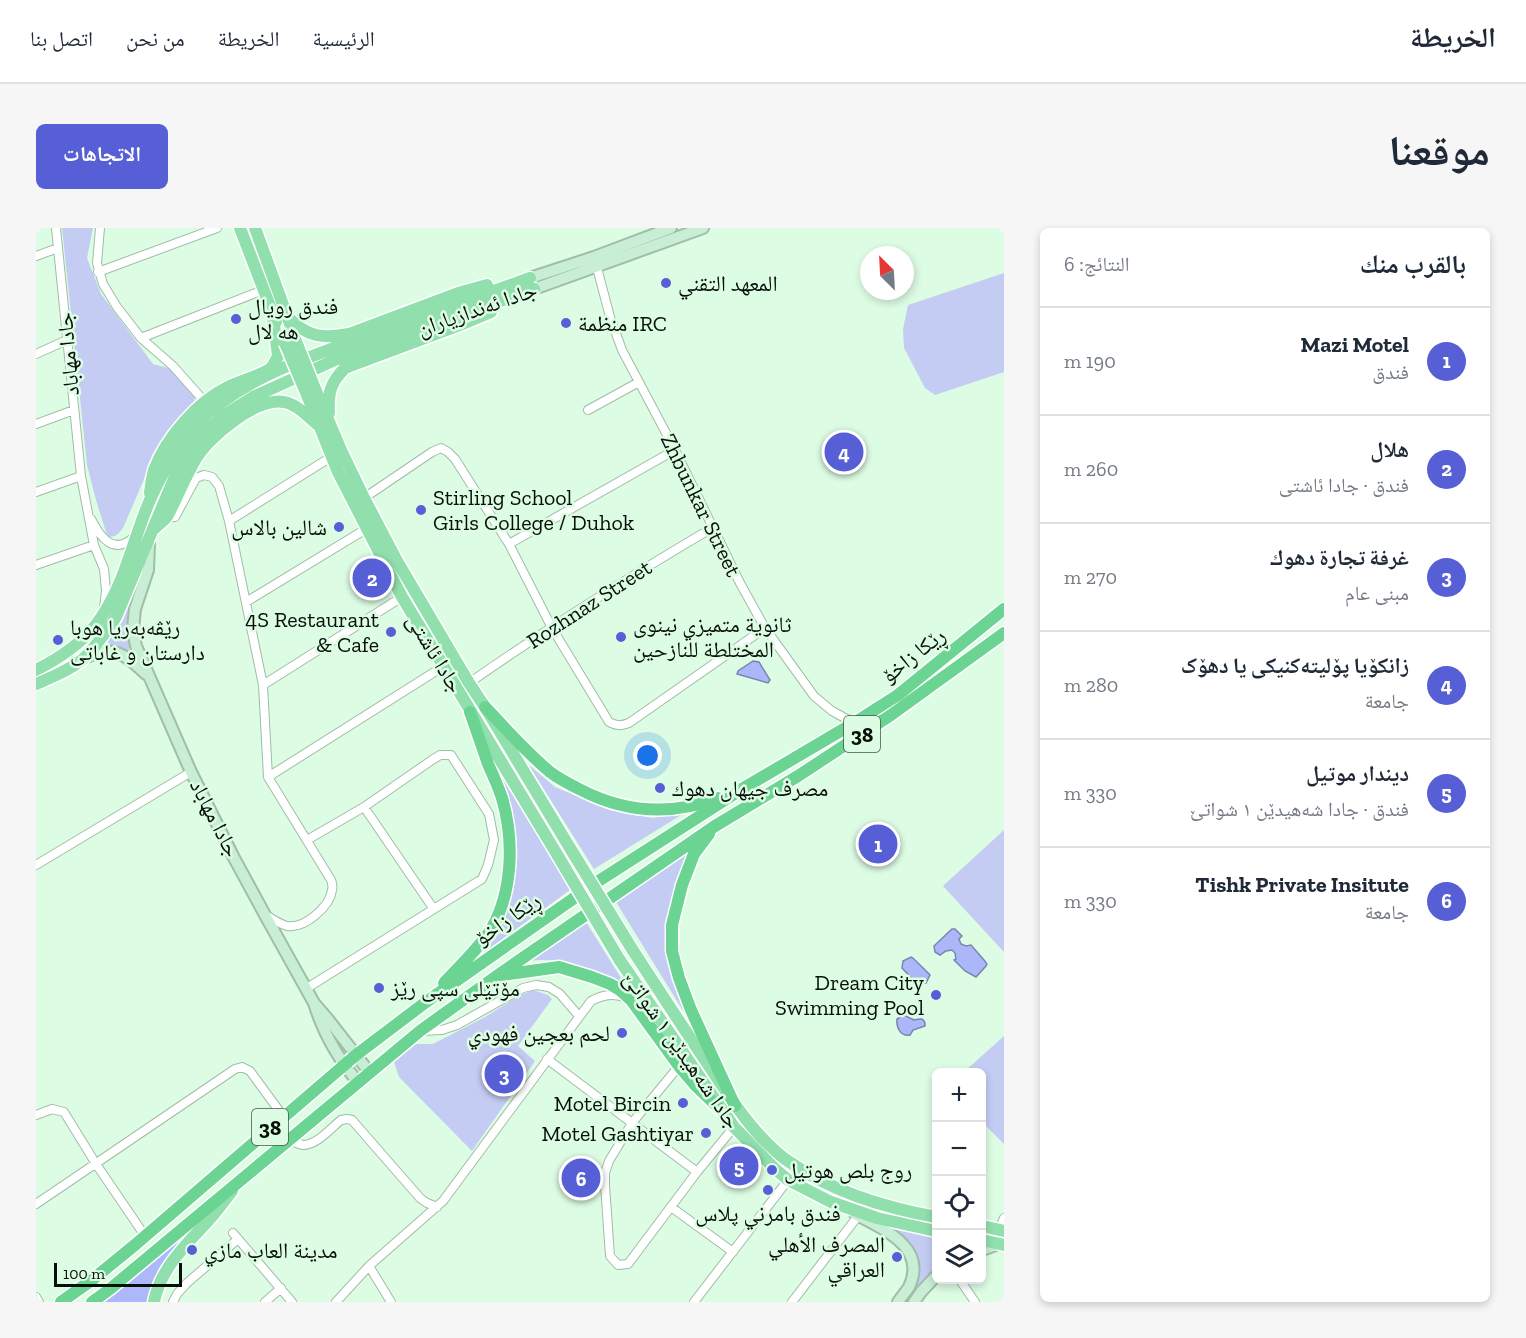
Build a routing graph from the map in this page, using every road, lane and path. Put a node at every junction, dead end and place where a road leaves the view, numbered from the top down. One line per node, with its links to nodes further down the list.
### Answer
1 (56, 228): 8 (street, جادا مهاباد)
2 (100, 228): 11 (street)
3 (217, 228): 11 (street)
4 (240, 228): 13 (main road)
5 (255, 228): 14 (main road)
6 (671, 228): 10 (main road, جادا ئەندازیاران)
7 (703, 228): 10 (main road, جادا ئەندازیاران)
8 (58, 248): 9 (street); 17 (street, جادا مهاباد)
9 (36, 256)
10 (595, 262): 12 (main road, جادا ئەندازیاران); 20 (street, Zhbunkar Street)
11 (98, 272): 16 (street)
12 (532, 283): 14 (main road); 21 (main road, جادا ئەندازیاران); 26 (main road)
13 (263, 290): 15 (main road); 16 (street)
14 (287, 316): 18 (main road)
15 (273, 317): 18 (main road); 22 (main road)
16 (141, 338): 22 (street)
17 (68, 340): 19 (street); 23 (street, جادا مهاباد)
18 (290, 341): 26 (main road, جادا ئاشتی, bridge)
19 (36, 354)
20 (639, 382): 24 (street); 27 (street, Zhbunkar Street)
21 (250, 392): 32 (main road); 38 (main road)
22 (205, 402): 32 (main road)
23 (74, 410): 25 (street); 29 (street, جادا مهاباد)
24 (588, 410)
25 (36, 424)
26 (324, 425): 28 (main road, جادا ئاشتی); 31 (main road, جادا ئاشتی); 34 (main road)
27 (675, 450): 36 (street, Zhbunkar Street); 40 (street)
28 (332, 457): 35 (street); 37 (main road, جادا ئاشتی)
29 (81, 476): 30 (street); 33 (street, جادا مهاباد)
30 (36, 492)
31 (364, 498): 40 (street); 55 (main road, جادا ئاشتی)
32 (147, 505): 39 (main road)
33 (88, 515): 39 (street); 41 (street, جادا مهاباد)
34 (167, 518): 35 (street); 38 (main road)
35 (229, 521): 44 (street)
36 (712, 528): 47 (street, Rozhnaz Street); 48 (street, Zhbunkar Street)
37 (366, 529): 43 (main road, جادا ئاشتی); 44 (street)
38 (152, 534): 50 (main road); 53 (main road, جادا مهاباد)
39 (137, 535): 46 (main road)
40 (509, 544): 47 (street)
41 (94, 545): 42 (street); 46 (street, جادا مهاباد)
42 (36, 565)
43 (402, 597): 51 (main road, جادا ئاشتی); 56 (street)
44 (246, 602): 56 (street)
45 (1004, 609): 59 (highway, ڕێکا زاخۆ / 38)
46 (103, 614): 52 (main road)
47 (552, 628): 48 (street); 55 (street, Rozhnaz Street)
48 (765, 628): 59 (street, Zhbunkar Street)
49 (1004, 633): 64 (highway, ڕێکا زاخۆ / 38)
50 (84, 658): 53 (main road); 54 (main road)
51 (444, 666): 58 (main road, جادا ئاشتی); 61 (street)
52 (36, 670)
53 (149, 676): 60 (main road, جادا مهاباد)
54 (36, 684)
55 (469, 684): 57 (main road, جادا ئاشتی)
56 (262, 685): 61 (street)
57 (485, 707): 62 (highway); 69 (main road, جادا ئاشتی, bridge)
58 (470, 712): 70 (main road, جادا ئاشتی, bridge); 74 (highway)
59 (854, 723): 62 (highway, ڕێکا زاخۆ / 38)
60 (192, 772): 66 (street); 68 (main road, جادا مهاباد)
61 (268, 777): 65 (street)
62 (742, 789): 74 (highway, ڕێکا زاخۆ / 38)
63 (364, 807): 65 (street); 67 (street); 67 (street)
64 (715, 826): 71 (highway, ڕێکا زاخۆ / 38); 84 (highway)
65 (307, 840): 68 (street)
66 (36, 865)
67 (434, 908): 72 (street)
68 (265, 915): 72 (main road, جادا مهاباد)
69 (632, 949): 84 (main road, جادا شەهیدێن ١ شواتێ)
70 (619, 959): 85 (main road, جادا شەهیدێن ١ شواتێ)
71 (498, 975): 73 (highway); 77 (highway, ڕێکا زاخۆ / 38)
72 (307, 988): 75 (main road, جادا مهاباد)
73 (631, 1000): 76 (street); 81 (highway)
74 (426, 1002): 78 (highway, ڕێکا زاخۆ / 38)
75 (314, 1003): 78 (main road, جادا مهاباد); 80 (main road)
76 (579, 1016): 77 (street); 79 (street)
77 (420, 1031): 82 (highway, ڕێکا زاخۆ / 38)
78 (356, 1055): 80 (highway, ڕێکا زاخۆ / 38); 82 (main road, جادا مهاباد)
79 (547, 1059): 88 (street); 97 (street)
80 (344, 1066): 83 (main road); 87 (highway, ڕێکا زاخۆ / 38)
81 (679, 1066): 85 (highway); 88 (street)
82 (370, 1073): 83 (highway, ڕێکا زاخۆ / 38)
83 (358, 1082): 90 (highway, ڕێکا زاخۆ / 38)
84 (735, 1106): 100 (main road, جادا شەهیدێن ١ شواتێ)
85 (724, 1113): 89 (main road, جادا شەهیدێن ١ شواتێ)
86 (36, 1115): 91 (street)
87 (283, 1116): 91 (street); 105 (highway, ڕێکا زاخۆ / 38)
88 (632, 1123): 92 (street); 98 (street)
89 (734, 1127): 92 (street); 94 (main road, جادا شەهیدێن ١ شواتێ)
90 (289, 1139): 93 (highway, ڕێکا زاخۆ / 38); 97 (street)
91 (96, 1164): 96 (street); 105 (street)
92 (697, 1172): 98 (street)
93 (242, 1178): 117 (highway, ڕێکا زاخۆ / 38); 118 (main road)
94 (788, 1180): 95 (main road, جادا شەهیدێن ١ شواتێ); 109 (street)
95 (831, 1202): 99 (main road); 103 (main road, جادا شەهیدێن ١ شواتێ)
96 (36, 1204)
97 (436, 1207): 110 (street)
98 (671, 1207): 109 (street)
99 (858, 1216): 125 (street); 126 (main road)
100 (932, 1216)
101 (1004, 1218): 104 (street)
102 (986, 1227): 104 (main road)
103 (932, 1230)
104 (1001, 1231)
105 (145, 1236): 116 (highway, ڕێکا زاخۆ / 38)
106 (986, 1241): 107 (main road)
107 (1001, 1244): 108 (main road)
108 (986, 1248)
109 (733, 1252): 124 (street)
110 (369, 1266): 122 (street); 123 (street)
111 (932, 1281): 127 (main road)
112 (963, 1284): 128 (street)
113 (281, 1288): 119 (street); 120 (street); 121 (street)
114 (36, 1298): 115 (street)
115 (39, 1302)
116 (61, 1302)
117 (92, 1302)
118 (154, 1302)
119 (173, 1302)
120 (265, 1302)
121 (292, 1302)
122 (336, 1302)
123 (391, 1302)
124 (694, 1302)
125 (792, 1302)
126 (898, 1302)
127 (914, 1302)
128 (975, 1302)

